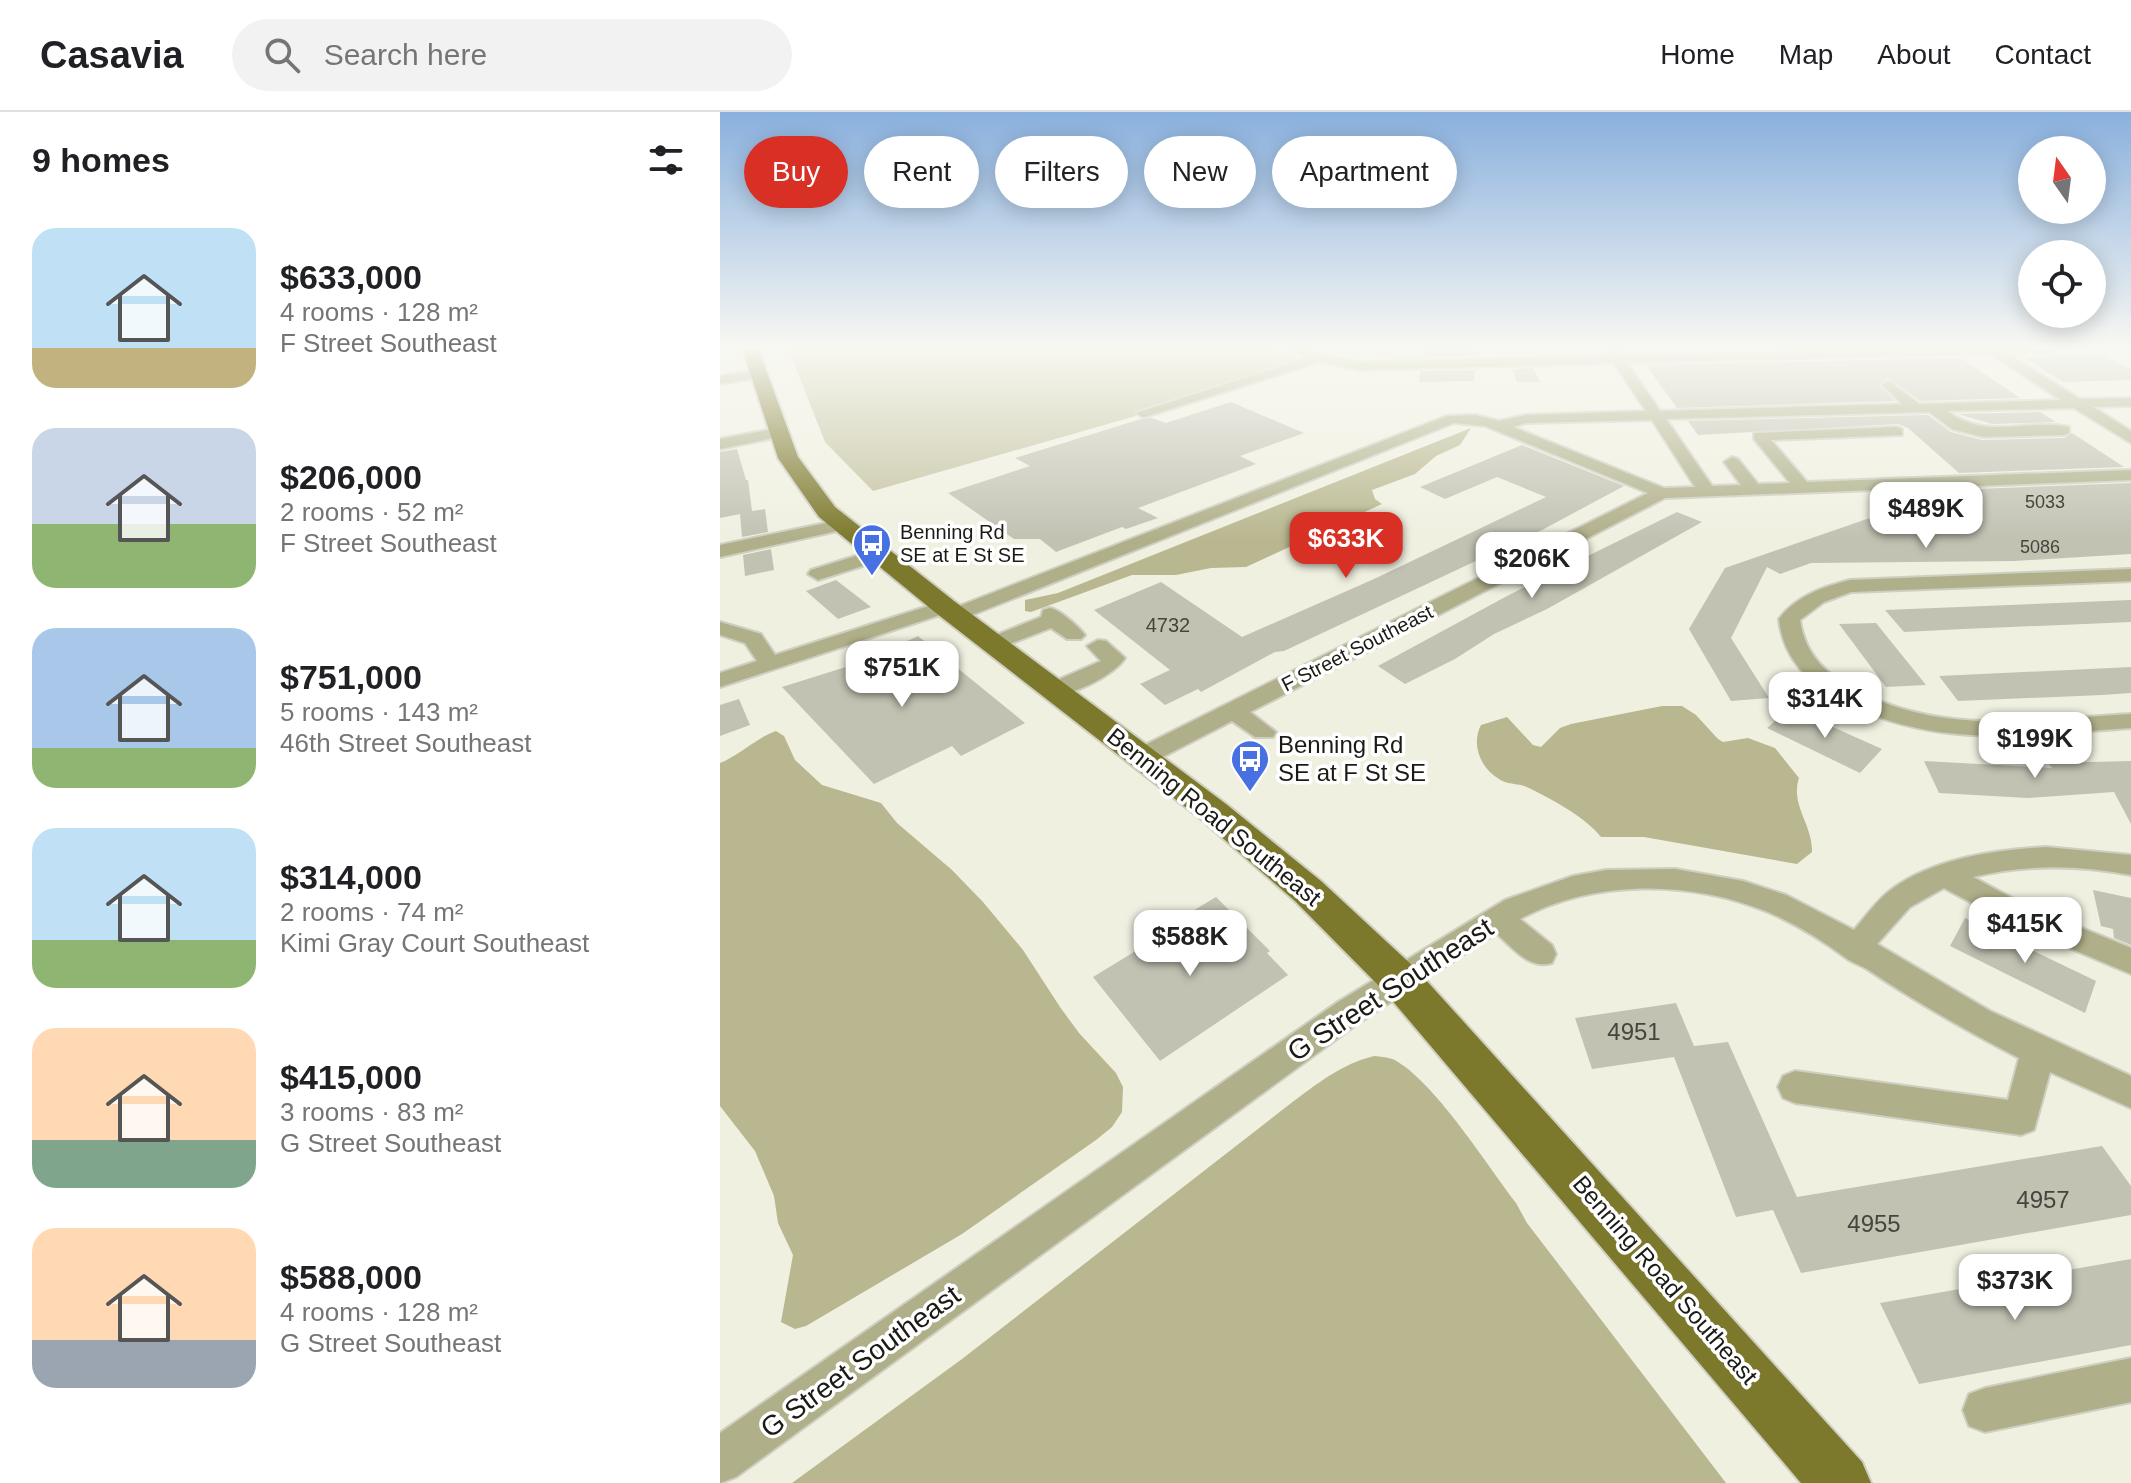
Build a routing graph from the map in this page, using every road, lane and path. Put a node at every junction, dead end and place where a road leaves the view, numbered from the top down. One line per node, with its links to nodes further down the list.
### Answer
1 (771, 412): 12 (main road, Benning Road Southeast)
2 (1146, 412): 7 (street)
3 (1653, 412): 8 (street)
4 (1786, 412): 8 (street)
5 (1938, 412): 10 (street)
6 (2090, 412): 13 (street)
7 (1143, 413)
8 (1656, 416): 9 (street); 19 (street)
9 (1499, 426): 20 (street); 26 (street)
10 (2064, 430)
11 (1897, 432): 17 (street)
12 (778, 433): 14 (street); 21 (main road, Benning Road Southeast)
13 (2129, 435)
14 (720, 444)
15 (1732, 462): 18 (street)
16 (2131, 475): 17 (street, F Street Southeast)
17 (1802, 487): 18 (street, F Street Southeast)
18 (1752, 488): 19 (street, F Street Southeast)
19 (1706, 490): 20 (street, F Street Southeast)
20 (1662, 493): 34 (street, F Street Southeast)
21 (840, 525): 22 (street); 23 (main road, Benning Road Southeast)
22 (720, 551)
23 (878, 555): 24 (street); 26 (main road, Benning Road Southeast)
24 (818, 574)
25 (2131, 575): 35 (street)
26 (950, 611): 29 (main road, Benning Road Southeast); 31 (street)
27 (720, 628): 31 (street)
28 (1074, 635): 29 (street)
29 (994, 644): 33 (main road, Benning Road Southeast)
30 (1098, 646): 33 (street)
31 (770, 664): 32 (street)
32 (720, 680)
33 (1054, 690): 37 (main road, Benning Road Southeast)
34 (1233, 711): 36 (street); 37 (street, F Street Southeast)
35 (2131, 721)
36 (1264, 732)
37 (1142, 757): 44 (main road, Benning Road Southeast)
38 (2131, 865): 39 (street)
39 (1947, 876): 41 (street); 43 (street)
40 (1498, 918): 41 (street, G Street Southeast); 42 (street); 44 (street, G Street Southeast)
41 (1856, 949): 45 (street, G Street Southeast)
42 (1541, 954)
43 (2131, 961)
44 (1400, 980): 50 (street, G Street Southeast); 51 (main road, Benning Road Southeast)
45 (2038, 1051): 46 (street); 47 (street, G Street Southeast)
46 (1795, 1087)
47 (2131, 1092)
48 (2131, 1380): 49 (street)
49 (1985, 1410)
50 (720, 1461)
51 (1841, 1483)

